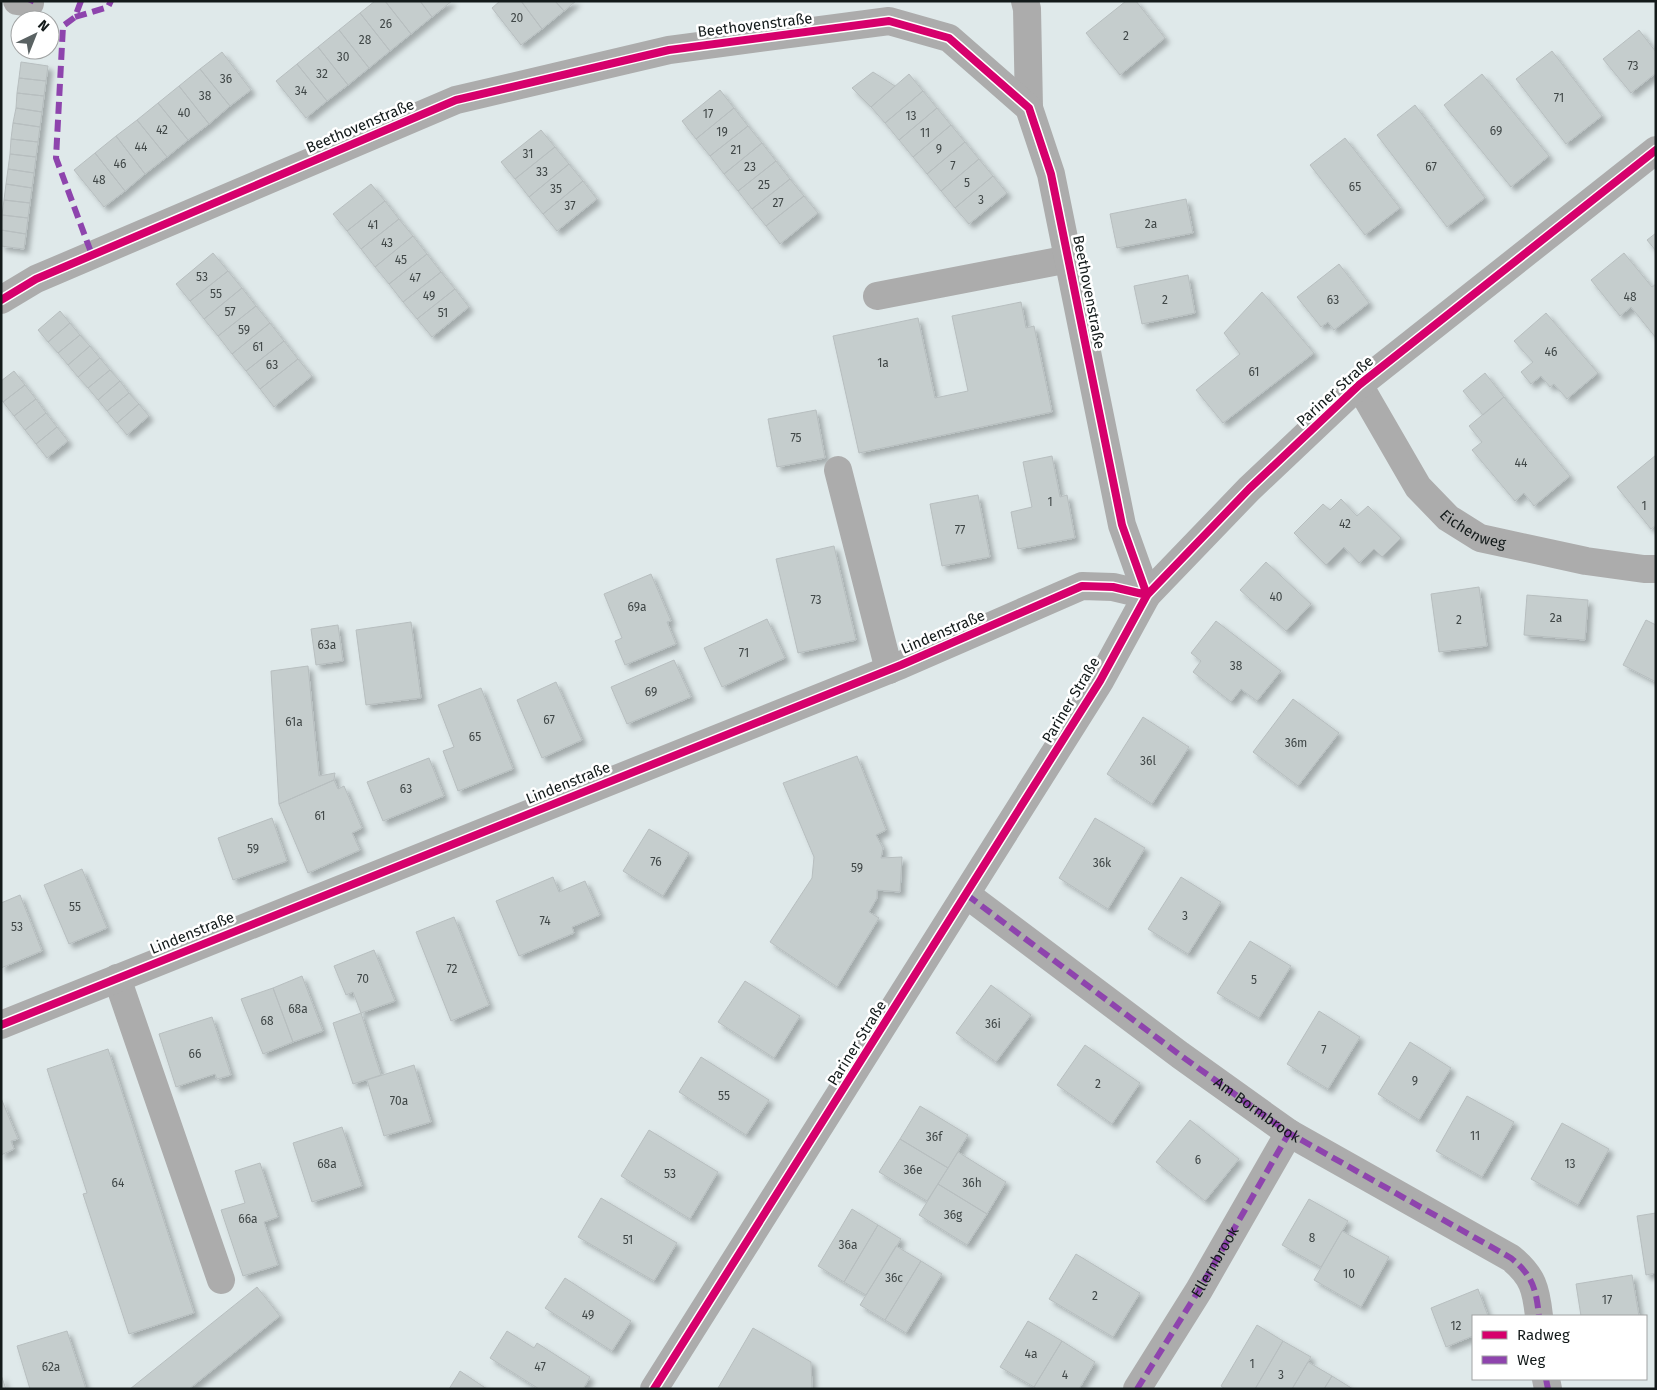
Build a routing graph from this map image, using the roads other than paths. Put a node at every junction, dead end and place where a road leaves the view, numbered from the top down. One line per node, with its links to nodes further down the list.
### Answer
1 (1028, 4): 2 (street)
2 (1029, 108): 4 (street, Beethovenstraße); 6 (street, Beethovenstraße)
3 (1656, 150): 7 (street, Pariner Straße)
4 (1069, 260): 5 (street); 10 (street, Beethovenstraße)
5 (877, 296)
6 (1, 300)
7 (1359, 385): 9 (street, Eichenweg); 10 (street, Pariner Straße)
8 (838, 470): 11 (street)
9 (1656, 569)
10 (1147, 595): 11 (street, Lindenstraße); 12 (street, Pariner Straße)
11 (890, 670): 13 (street, Lindenstraße)
12 (966, 895): 15 (street, Am Bormbrook); 18 (street, Pariner Straße)
13 (117, 978): 14 (street, Lindenstraße); 16 (street)
14 (1, 1025)
15 (1289, 1134): 17 (street, Am Bormbrook); 19 (street, Ellernbrook)
16 (221, 1280)
17 (1539, 1315)
18 (654, 1389)
19 (1137, 1389)

